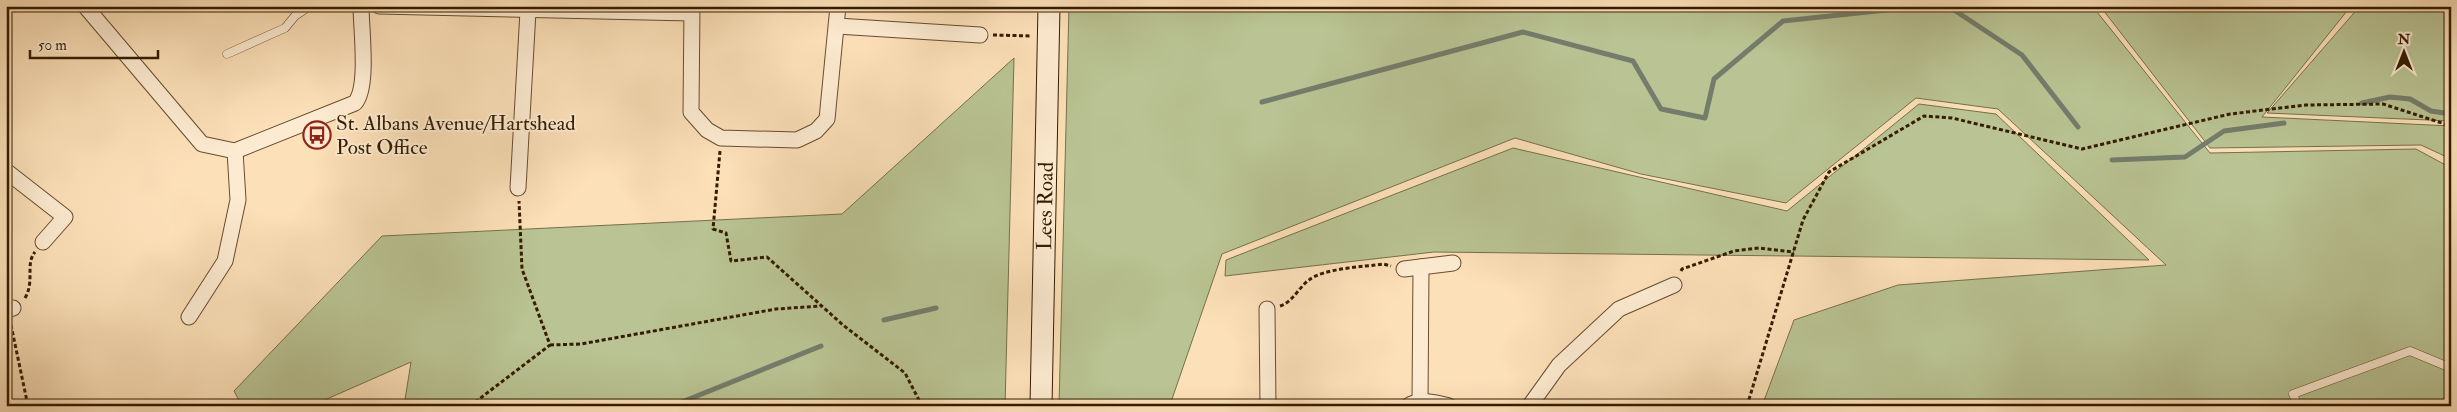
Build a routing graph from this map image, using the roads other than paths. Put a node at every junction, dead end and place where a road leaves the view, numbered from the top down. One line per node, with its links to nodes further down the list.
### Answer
1 (85, 6): 12 (street)
2 (310, 6): 11 (lane)
3 (361, 6): 12 (street)
4 (379, 6): 7 (street)
5 (838, 6): 9 (street)
6 (1049, 6): 25 (main road, Lees Road)
7 (528, 10): 8 (street); 14 (street)
8 (691, 10): 9 (street)
9 (837, 26): 10 (street)
10 (980, 35)
11 (227, 54)
12 (234, 151): 21 (street)
13 (6, 172): 15 (street)
14 (518, 188)
15 (43, 242)
16 (1453, 263): 17 (street)
17 (1421, 267): 18 (street); 23 (street)
18 (1404, 269)
19 (1674, 285): 24 (street)
20 (1267, 309): 26 (street)
21 (189, 317)
22 (2451, 368): 28 (lane)
23 (1414, 404): 27 (street)
24 (1528, 405)
25 (1041, 406)
26 (1268, 406)
27 (1449, 406)
28 (2298, 406)

